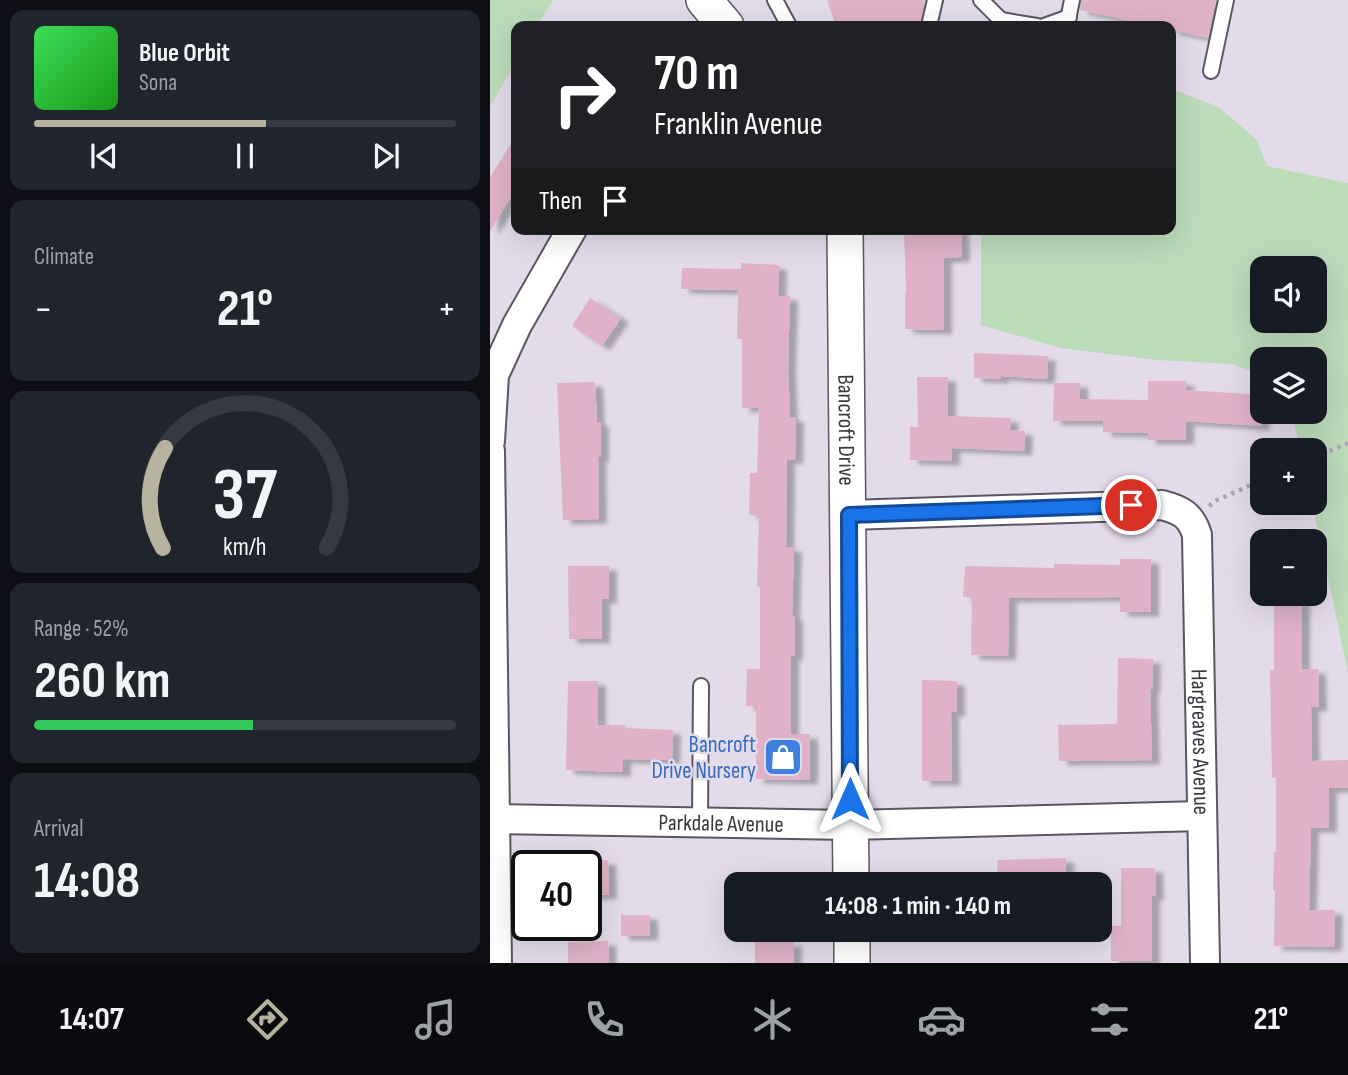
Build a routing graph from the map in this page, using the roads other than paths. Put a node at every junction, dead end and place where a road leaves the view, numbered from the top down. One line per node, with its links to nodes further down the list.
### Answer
1 (704, 0): 7 (street)
2 (775, 0): 8 (lane)
3 (935, 0): 9 (lane)
4 (981, 0): 10 (lane)
5 (1072, 0): 11 (lane)
6 (1226, 0): 12 (lane)
7 (722, 21)
8 (786, 21)
9 (930, 21)
10 (1008, 21)
11 (1068, 21)
12 (1211, 71)
13 (569, 235): 15 (street)
14 (845, 235): 17 (street, Bancroft Drive)
15 (490, 441)
16 (490, 450): 20 (street)
17 (849, 515): 19 (street, Hargreaves Avenue); 22 (street, Bancroft Drive)
18 (701, 687): 21 (lane)
19 (1202, 816): 22 (street, Parkdale Avenue); 27 (street, Hargreaves Avenue)
20 (493, 819): 21 (street, Parkdale Avenue); 25 (street)
21 (700, 822): 22 (street, Parkdale Avenue)
22 (850, 825): 23 (street, Bancroft Drive)
23 (851, 872)
24 (852, 942): 26 (street)
25 (497, 963)
26 (852, 963)
27 (1205, 963)

